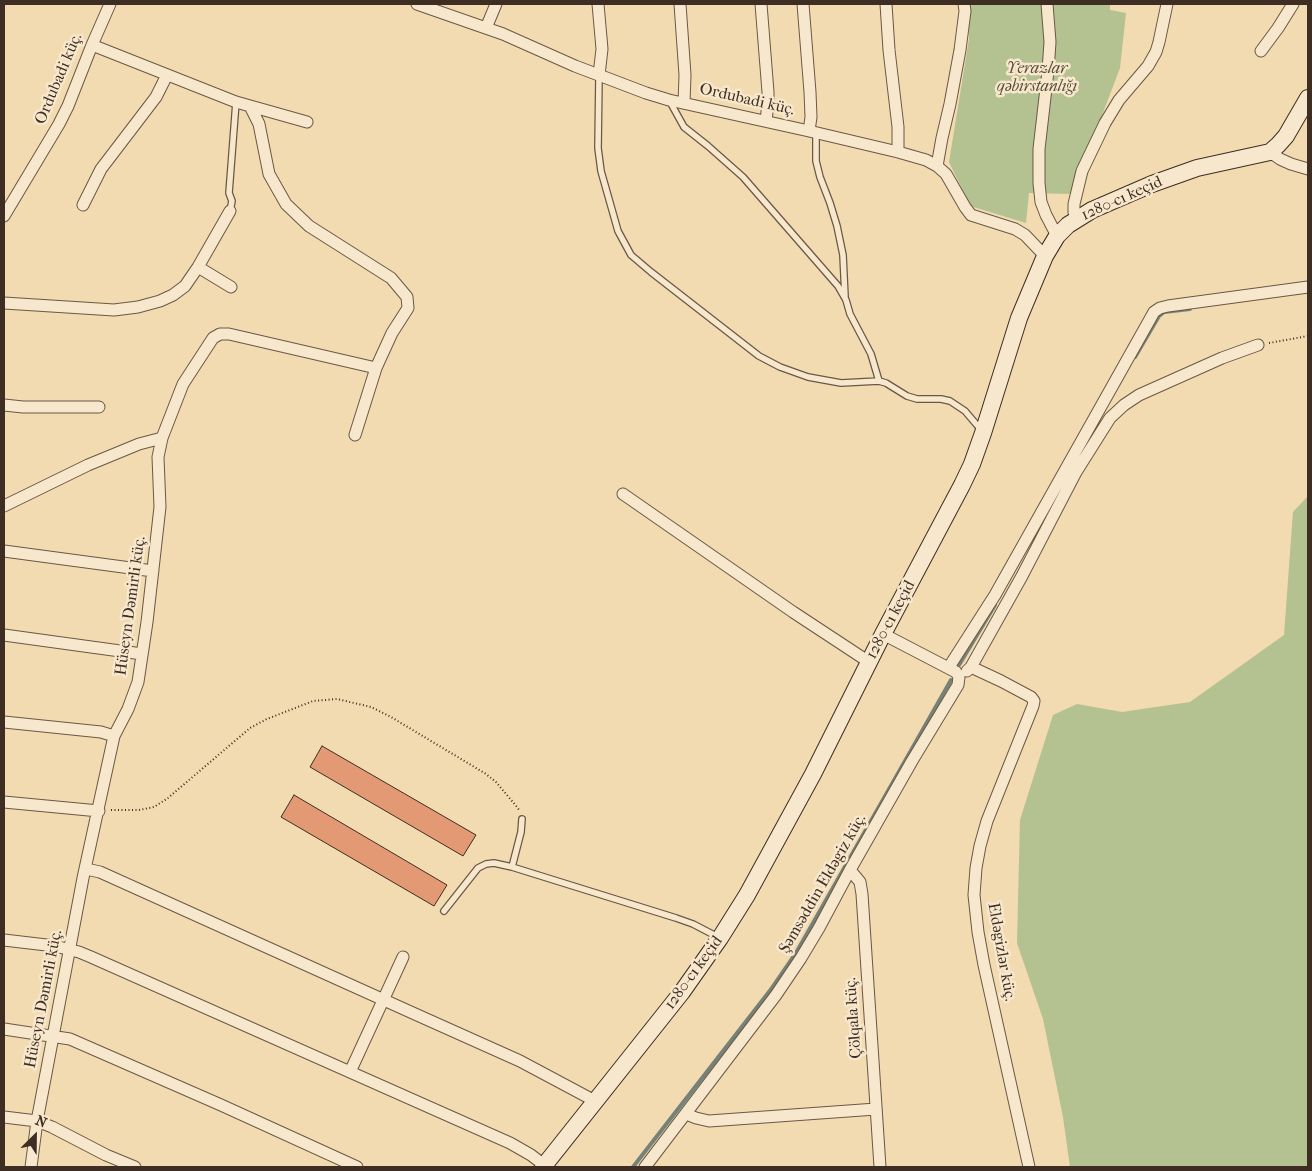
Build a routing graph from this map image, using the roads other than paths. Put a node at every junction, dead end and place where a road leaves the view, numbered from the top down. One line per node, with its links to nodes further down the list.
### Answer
1 (110, 4): 14 (street, Ordubadi küç.)
2 (417, 4): 13 (street, Ordubadi küç.)
3 (496, 4): 13 (street)
4 (598, 4): 17 (street)
5 (680, 4): 21 (street)
6 (761, 4): 23 (street)
7 (803, 4): 25 (street)
8 (886, 4): 26 (street)
9 (964, 4): 28 (street)
10 (1047, 4): 34 (street)
11 (1167, 4): 33 (street)
12 (1293, 4): 15 (street)
13 (486, 28): 17 (street, Ordubadi küç.)
14 (92, 45): 16 (street); 32 (street, Ordubadi küç.)
15 (1261, 51)
16 (168, 75): 20 (street); 30 (street)
17 (599, 75): 19 (street, Ordubadi küç.); 43 (lane)
18 (1308, 98): 27 (street)
19 (669, 100): 21 (street, Ordubadi küç.); 39 (lane)
20 (236, 102): 22 (street); 31 (lane)
21 (684, 103): 23 (street, Ordubadi küç.)
22 (250, 106): 24 (street); 42 (street)
23 (766, 121): 25 (street, Ordubadi küç.)
24 (307, 122)
25 (813, 132): 26 (street, Ordubadi küç.); 39 (lane)
26 (898, 152): 28 (street, Ordubadi küç.)
27 (1270, 152): 29 (street); 33 (street, 1280-cı keçid)
28 (938, 166): 35 (street)
29 (1308, 169)
30 (82, 205)
31 (230, 211): 36 (street)
32 (4, 216)
33 (1076, 218): 34 (street, 1280-cı keçid)
34 (1057, 236): 35 (street, 1280-cı keçid)
35 (1044, 256): 46 (street, 1280-cı keçid)
36 (198, 267): 37 (street); 40 (street)
37 (231, 287)
38 (1308, 287): 58 (street)
39 (846, 300): 43 (lane)
40 (4, 304)
41 (1258, 345): 57 (street)
42 (376, 368): 47 (street); 48 (street, Hüseyn Dəmirli küç.)
43 (880, 381): 46 (lane)
44 (4, 405): 45 (street)
45 (99, 407)
46 (983, 433): 53 (street, 1280-cı keçid)
47 (355, 434)
48 (162, 438): 50 (street); 52 (street, Hüseyn Dəmirli küç.)
49 (623, 494): 56 (street)
50 (4, 506)
51 (4, 551): 52 (street)
52 (153, 571): 55 (street, Hüseyn Dəmirli küç.)
53 (883, 634): 56 (street, 1280-cı keçid); 58 (street)
54 (4, 635): 55 (street)
55 (142, 654): 61 (street, Hüseyn Dəmirli küç.)
56 (869, 662): 69 (street, 1280-cı keçid)
57 (971, 667): 59 (street); 88 (street, Eldəgizlər küç.)
58 (949, 668): 59 (street)
59 (960, 677): 67 (street, Şəmsəddin Eldəgiz küç.)
60 (4, 722): 61 (street)
61 (114, 736): 63 (street, Hüseyn Dəmirli küç.)
62 (4, 802): 63 (street)
63 (98, 811): 66 (street, Hüseyn Dəmirli küç.)
64 (522, 819): 65 (lane)
65 (512, 867): 68 (lane); 69 (lane)
66 (86, 869): 71 (street, Hüseyn Dəmirli küç.); 73 (street)
67 (850, 870): 78 (street, Çölqala küç.); 79 (street, Şəmsəddin Eldəgiz küç.)
68 (444, 911)
69 (720, 938): 77 (street, 1280-cı keçid)
70 (4, 940): 71 (street)
71 (70, 949): 75 (street, Hüseyn Dəmirli küç.); 76 (street)
72 (403, 957): 73 (street)
73 (384, 1000): 76 (street); 77 (street)
74 (4, 1029): 75 (street)
75 (54, 1036): 81 (street, Hüseyn Dəmirli küç.); 85 (street)
76 (350, 1072): 82 (street)
77 (595, 1100): 82 (street, 1280-cı keçid)
78 (876, 1109): 79 (street); 87 (street, Çölqala küç.)
79 (686, 1114): 86 (street, Şəmsəddin Eldəgiz küç.)
80 (4, 1117): 81 (street)
81 (37, 1122): 83 (street, Hüseyn Dəmirli küç.); 84 (street)
82 (544, 1166)
83 (31, 1167)
84 (135, 1167)
85 (356, 1167)
86 (645, 1167)
87 (880, 1167)
88 (1029, 1167)

